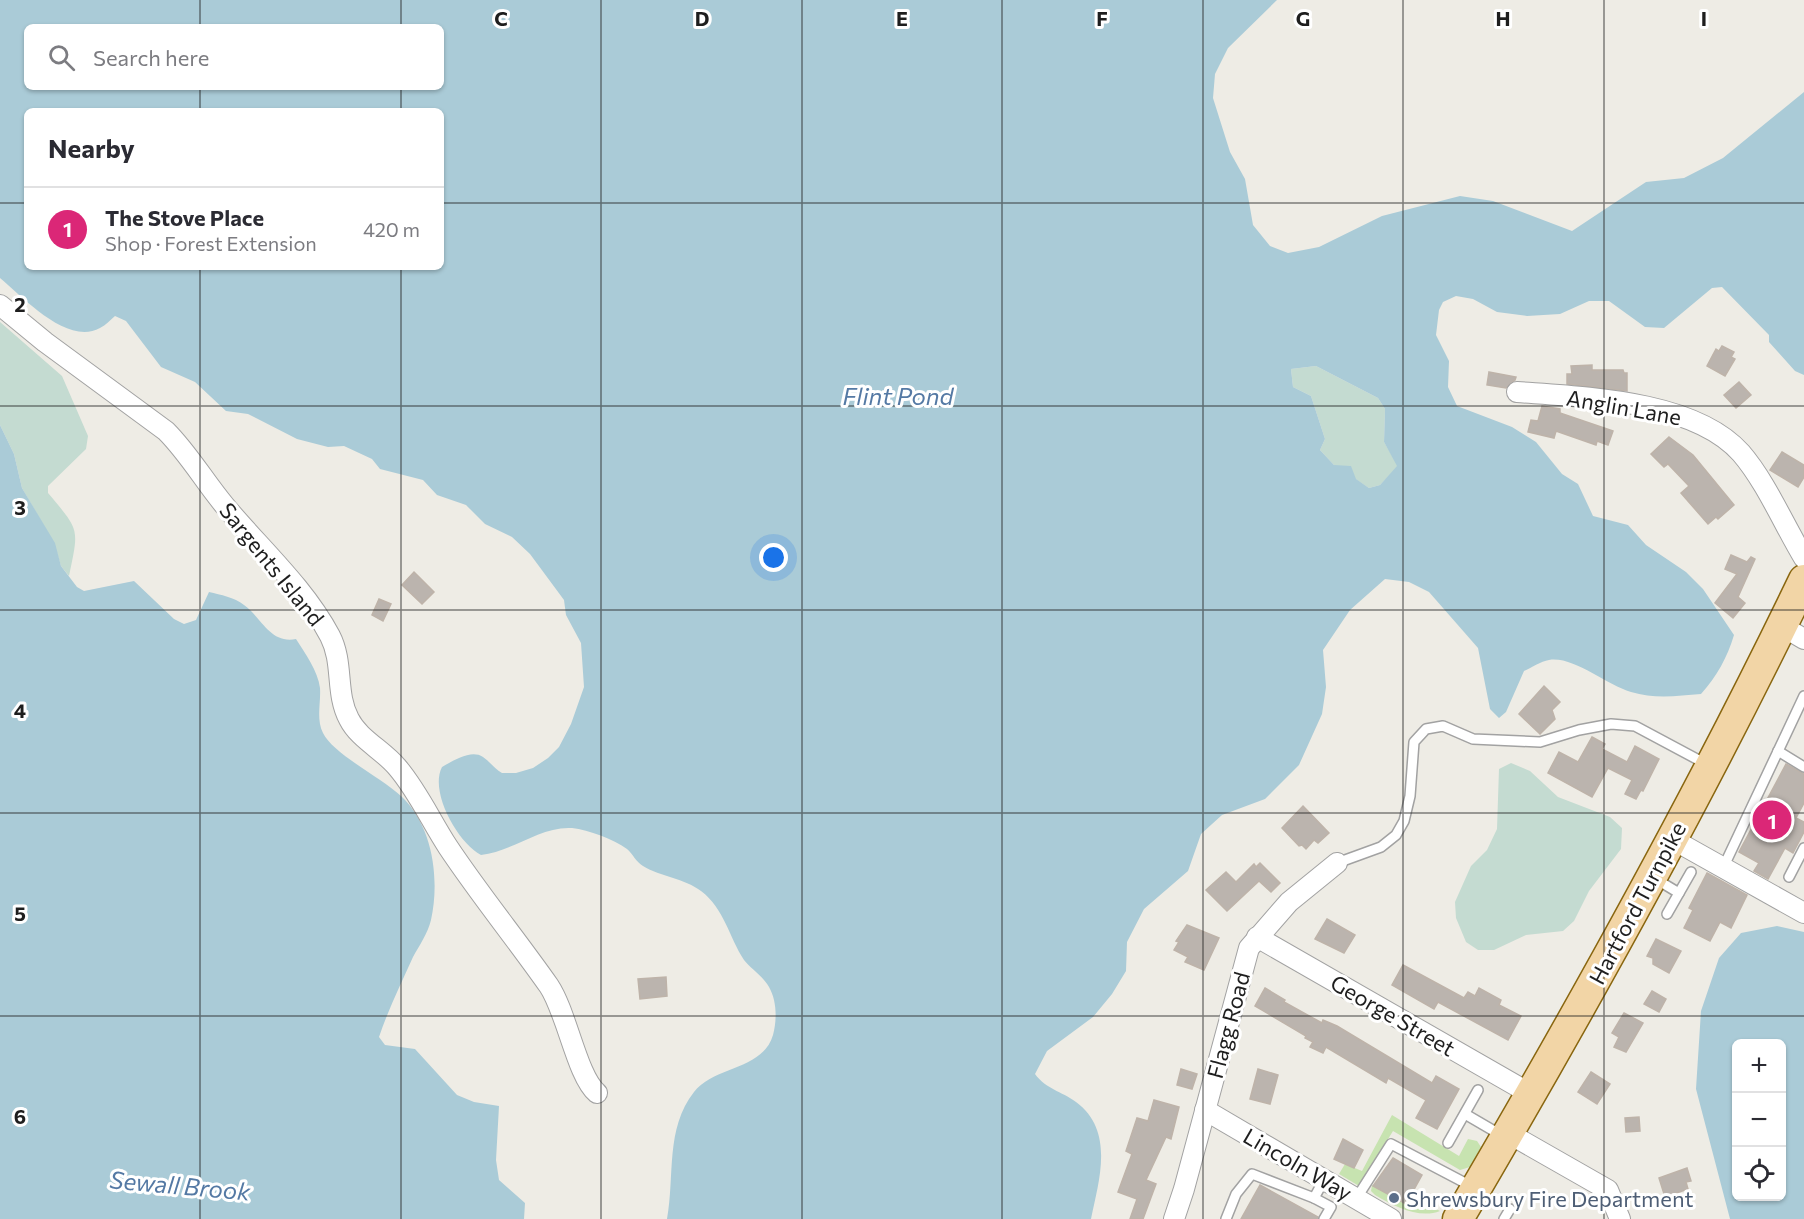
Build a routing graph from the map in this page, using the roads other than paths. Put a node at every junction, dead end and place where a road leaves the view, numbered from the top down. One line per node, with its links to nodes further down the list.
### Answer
1 (0, 305): 22 (street, Sargents Island)
2 (1517, 392): 3 (street, Anglin Lane)
3 (1804, 558)
4 (1804, 580): 5 (main road, Hartford Turnpike)
5 (1793, 632): 8 (main road, Hartford Turnpike)
6 (1804, 696): 7 (lane)
7 (1778, 751): 9 (lane); 13 (lane)
8 (1710, 766): 10 (main road, Hartford Turnpike); 12 (lane)
9 (1804, 767)
10 (1672, 839): 13 (street); 15 (main road, Hartford Turnpike)
11 (1804, 848): 16 (lane)
12 (1337, 863): 20 (street, Flagg Road)
13 (1724, 868): 18 (street)
14 (1691, 872): 17 (lane)
15 (1652, 877): 17 (lane); 23 (main road, Hartford Turnpike)
16 (1789, 877)
17 (1679, 893): 19 (lane)
18 (1804, 912)
19 (1667, 914)
20 (1257, 937): 23 (street, George Street); 24 (street, Flagg Road)
21 (1478, 1090): 25 (lane)
22 (597, 1093)
23 (1529, 1093): 26 (main road, Hartford Turnpike)
24 (1205, 1110): 28 (street, Lincoln Way); 33 (street, Flagg Road)
25 (1465, 1114): 26 (lane); 27 (lane)
26 (1507, 1136): 29 (main road, Hartford Turnpike); 39 (street)
27 (1448, 1143)
28 (1324, 1180): 30 (lane); 31 (street, Lincoln Way)
29 (1476, 1189): 31 (lane); 37 (main road, Hartford Turnpike)
30 (1314, 1198): 34 (lane); 35 (lane)
31 (1356, 1199): 36 (street, Lincoln Way)
32 (1510, 1209): 38 (lane)
33 (1174, 1219)
34 (1226, 1219)
35 (1324, 1219)
36 (1391, 1219)
37 (1458, 1219)
38 (1504, 1219)
39 (1620, 1219)

